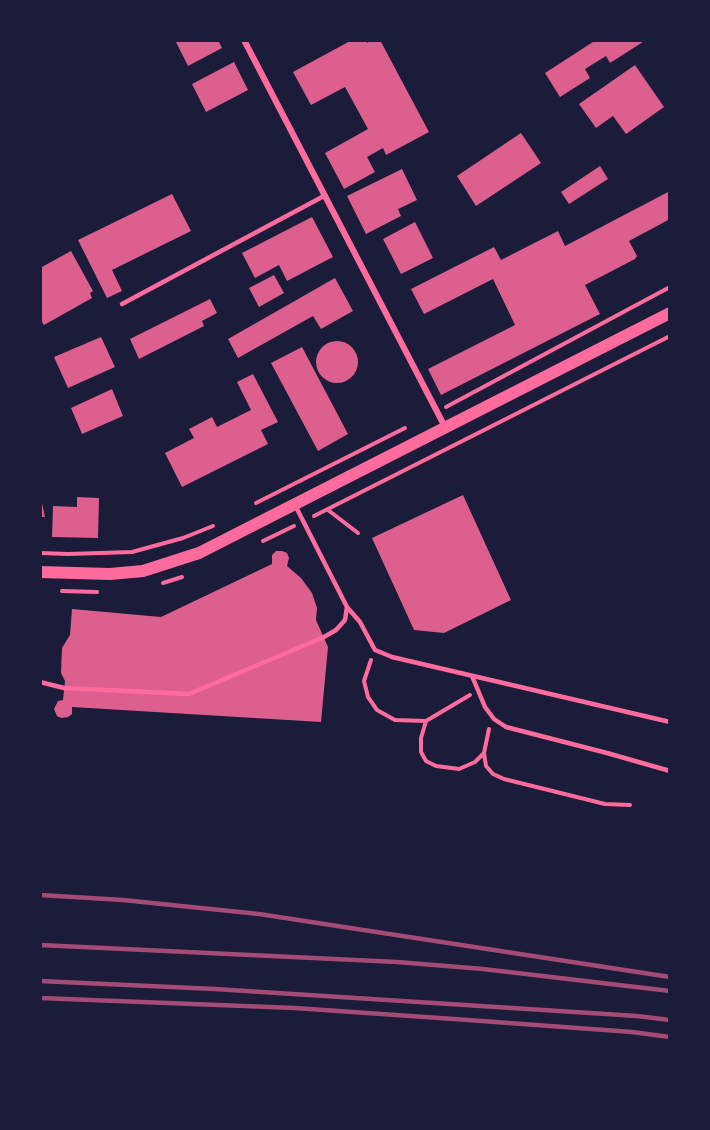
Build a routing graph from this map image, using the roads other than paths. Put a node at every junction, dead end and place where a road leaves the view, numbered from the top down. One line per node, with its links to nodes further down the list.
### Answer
1 (245, 41): 2 (street)
2 (324, 196): 3 (lane); 5 (street)
3 (122, 304)
4 (669, 313): 5 (main road)
5 (445, 428): 6 (main road)
6 (295, 505): 7 (main road); 8 (lane)
7 (40, 572)
8 (347, 607): 9 (lane); 10 (lane)
9 (472, 676): 11 (lane); 12 (lane)
10 (40, 682)
11 (669, 722)
12 (669, 771)

